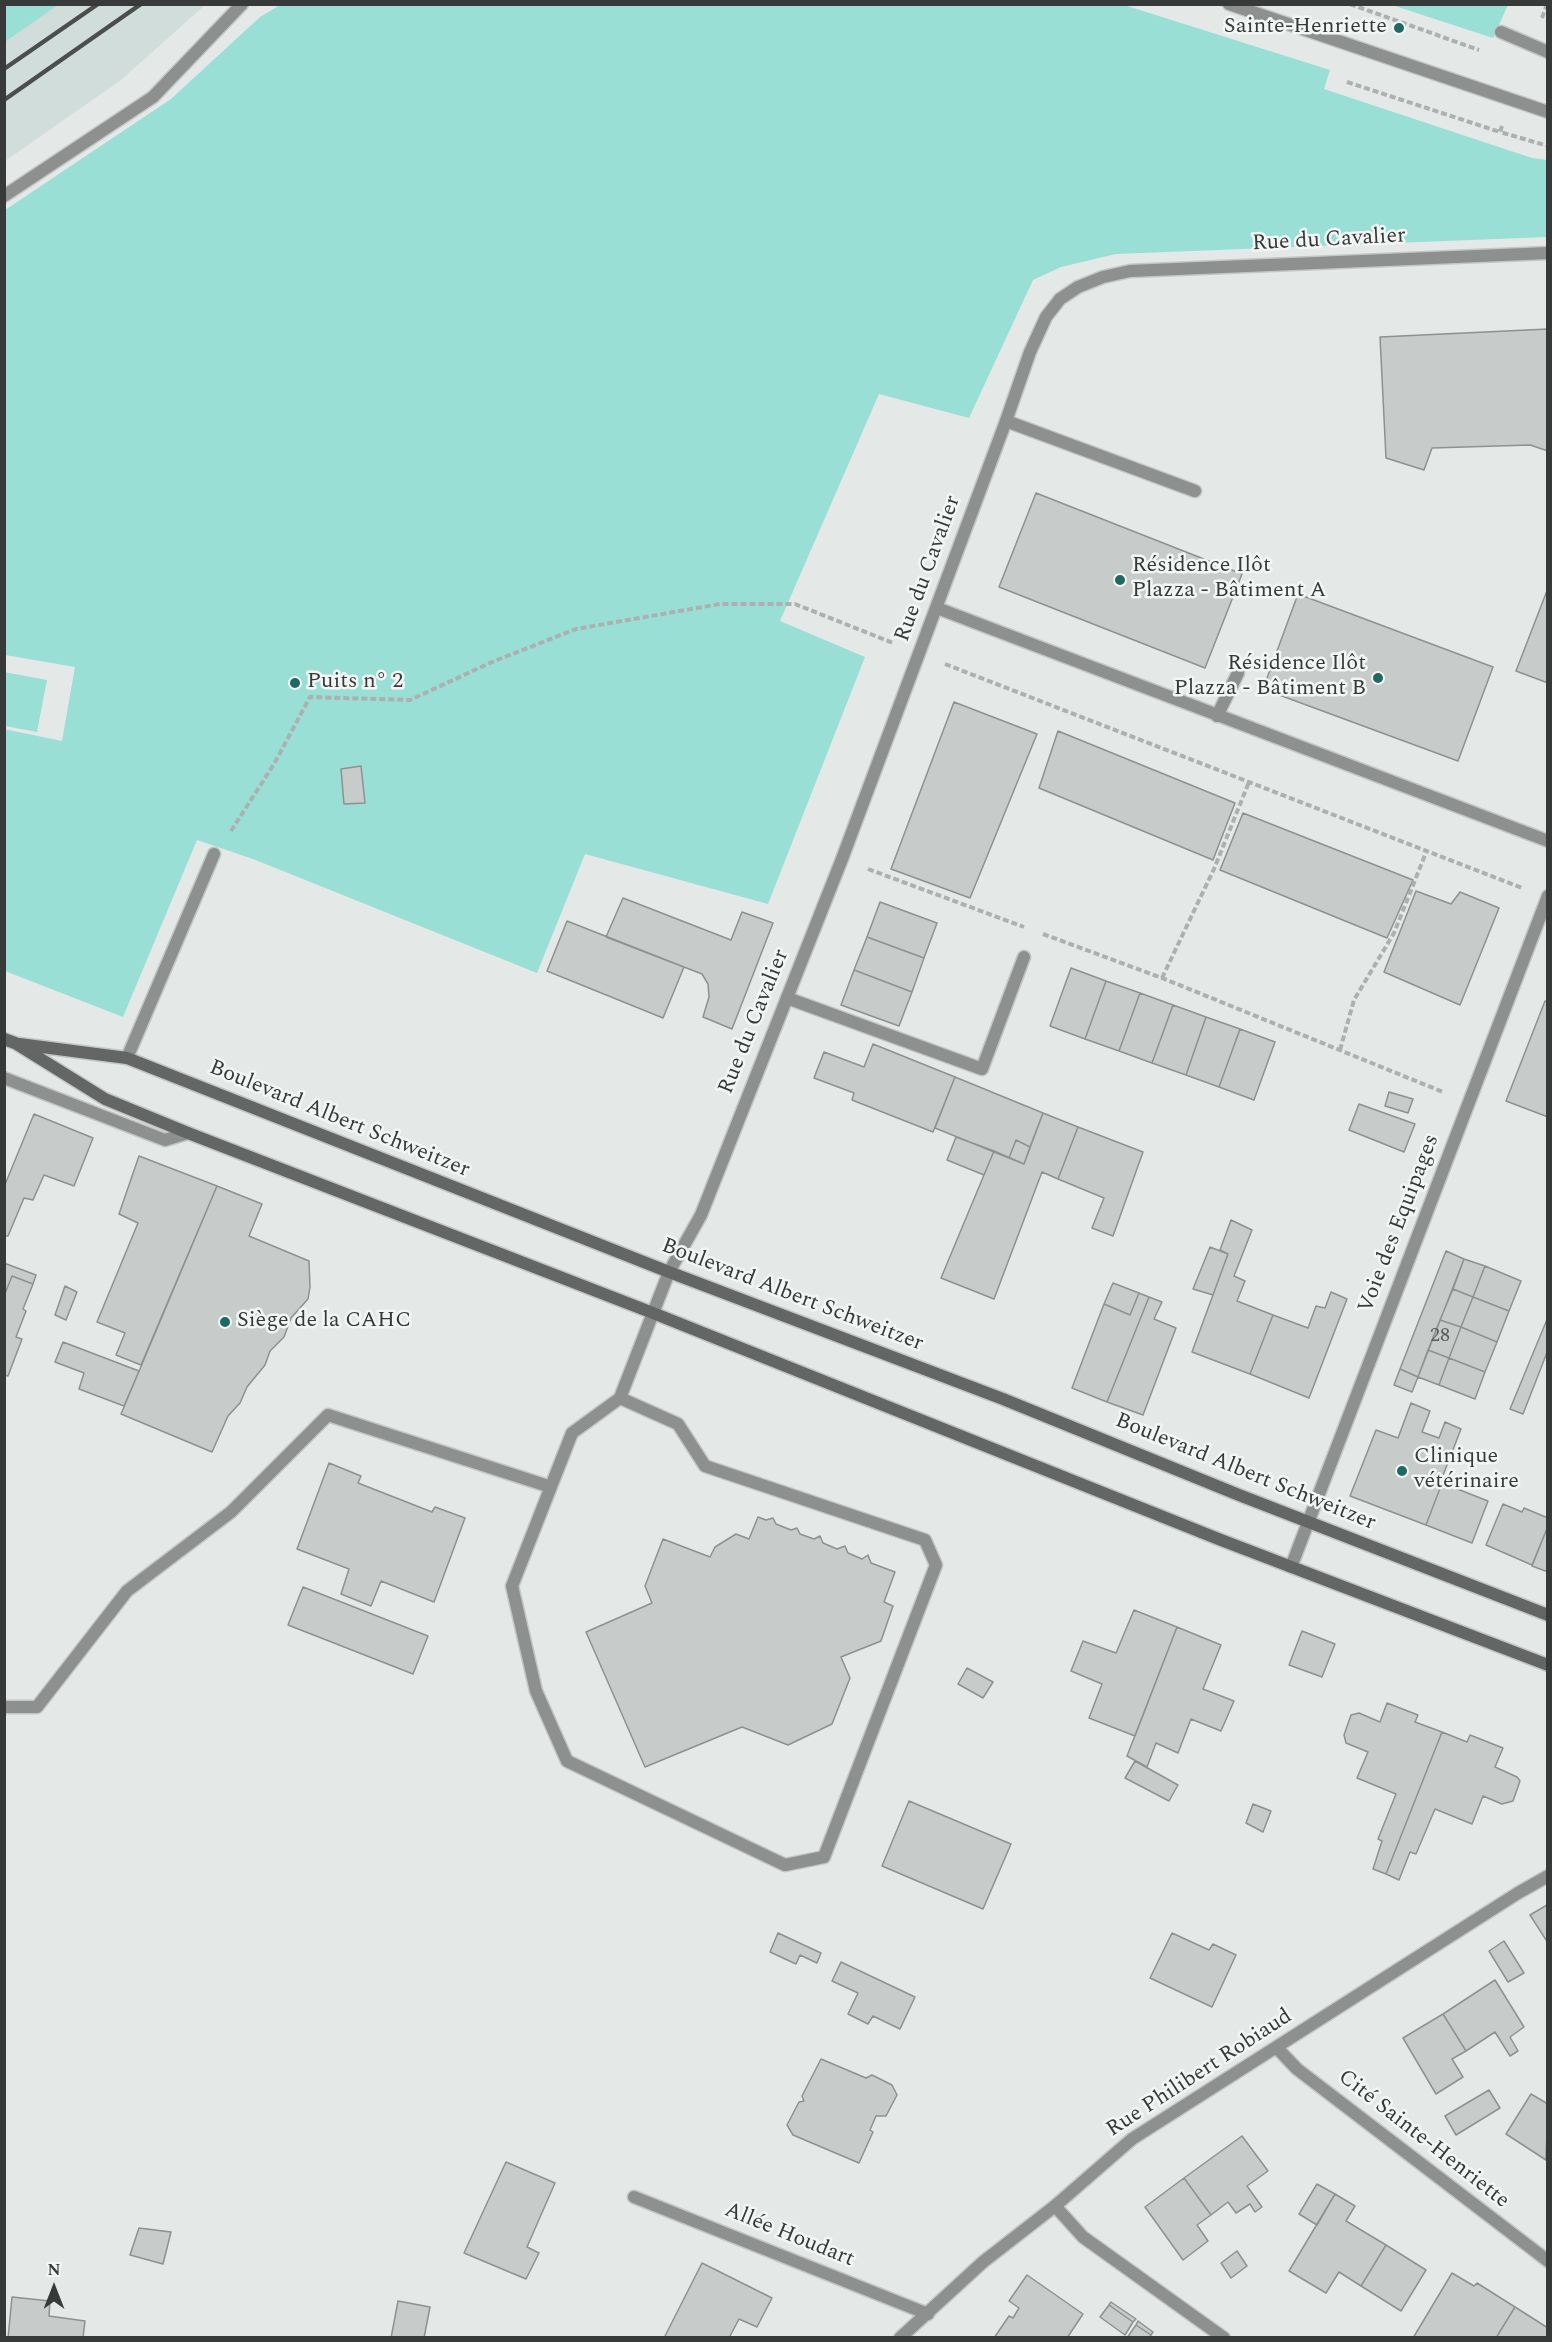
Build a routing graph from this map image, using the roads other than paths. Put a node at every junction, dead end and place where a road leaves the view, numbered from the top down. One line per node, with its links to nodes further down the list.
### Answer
1 (242, 4): 6 (street)
2 (1229, 4): 5 (street)
3 (1501, 32): 4 (street)
4 (1548, 52)
5 (1548, 112)
6 (4, 196)
7 (1548, 253): 8 (street, Rue du Cavalier)
8 (1006, 421): 9 (street); 10 (street, Rue du Cavalier)
9 (1195, 491)
10 (937, 608): 12 (street); 17 (street, Rue du Cavalier)
11 (1238, 673): 12 (street)
12 (1217, 716): 13 (street)
13 (1548, 841)
14 (214, 854): 19 (street)
15 (1547, 897): 26 (street, Voie des Equipages)
16 (1024, 957): 17 (street)
17 (788, 998): 22 (street, Rue du Cavalier)
18 (8, 1039): 19 (main road, Boulevard Albert Schweitzer); 21 (main road, Boulevard Albert Schweitzer)
19 (127, 1058): 22 (main road, Boulevard Albert Schweitzer)
20 (4, 1078): 21 (street)
21 (188, 1133): 23 (main road, Boulevard Albert Schweitzer)
22 (669, 1272): 23 (street, Rue du Cavalier); 26 (main road, Boulevard Albert Schweitzer)
23 (653, 1313): 24 (street, Rue du Cavalier); 27 (main road, Boulevard Albert Schweitzer)
24 (620, 1398): 25 (street); 25 (street)
25 (551, 1487): 30 (street)
26 (1308, 1521): 27 (street, Voie des Equipages); 28 (main road, Boulevard Albert Schweitzer)
27 (1291, 1567): 29 (main road, Boulevard Albert Schweitzer)
28 (1548, 1615)
29 (1548, 1665)
30 (4, 1707)
31 (1548, 1876): 32 (street, Rue Philibert Robiaud)
32 (1277, 2048): 34 (street, Rue Philibert Robiaud); 35 (street, Cité Sainte-Henriette)
33 (634, 2197): 36 (street, Allée Houdart)
34 (1055, 2206): 36 (street, Rue Philibert Robiaud); 38 (street)
35 (1548, 2261)
36 (928, 2314): 37 (street, Rue Philibert Robiaud)
37 (900, 2337)
38 (1224, 2337)

